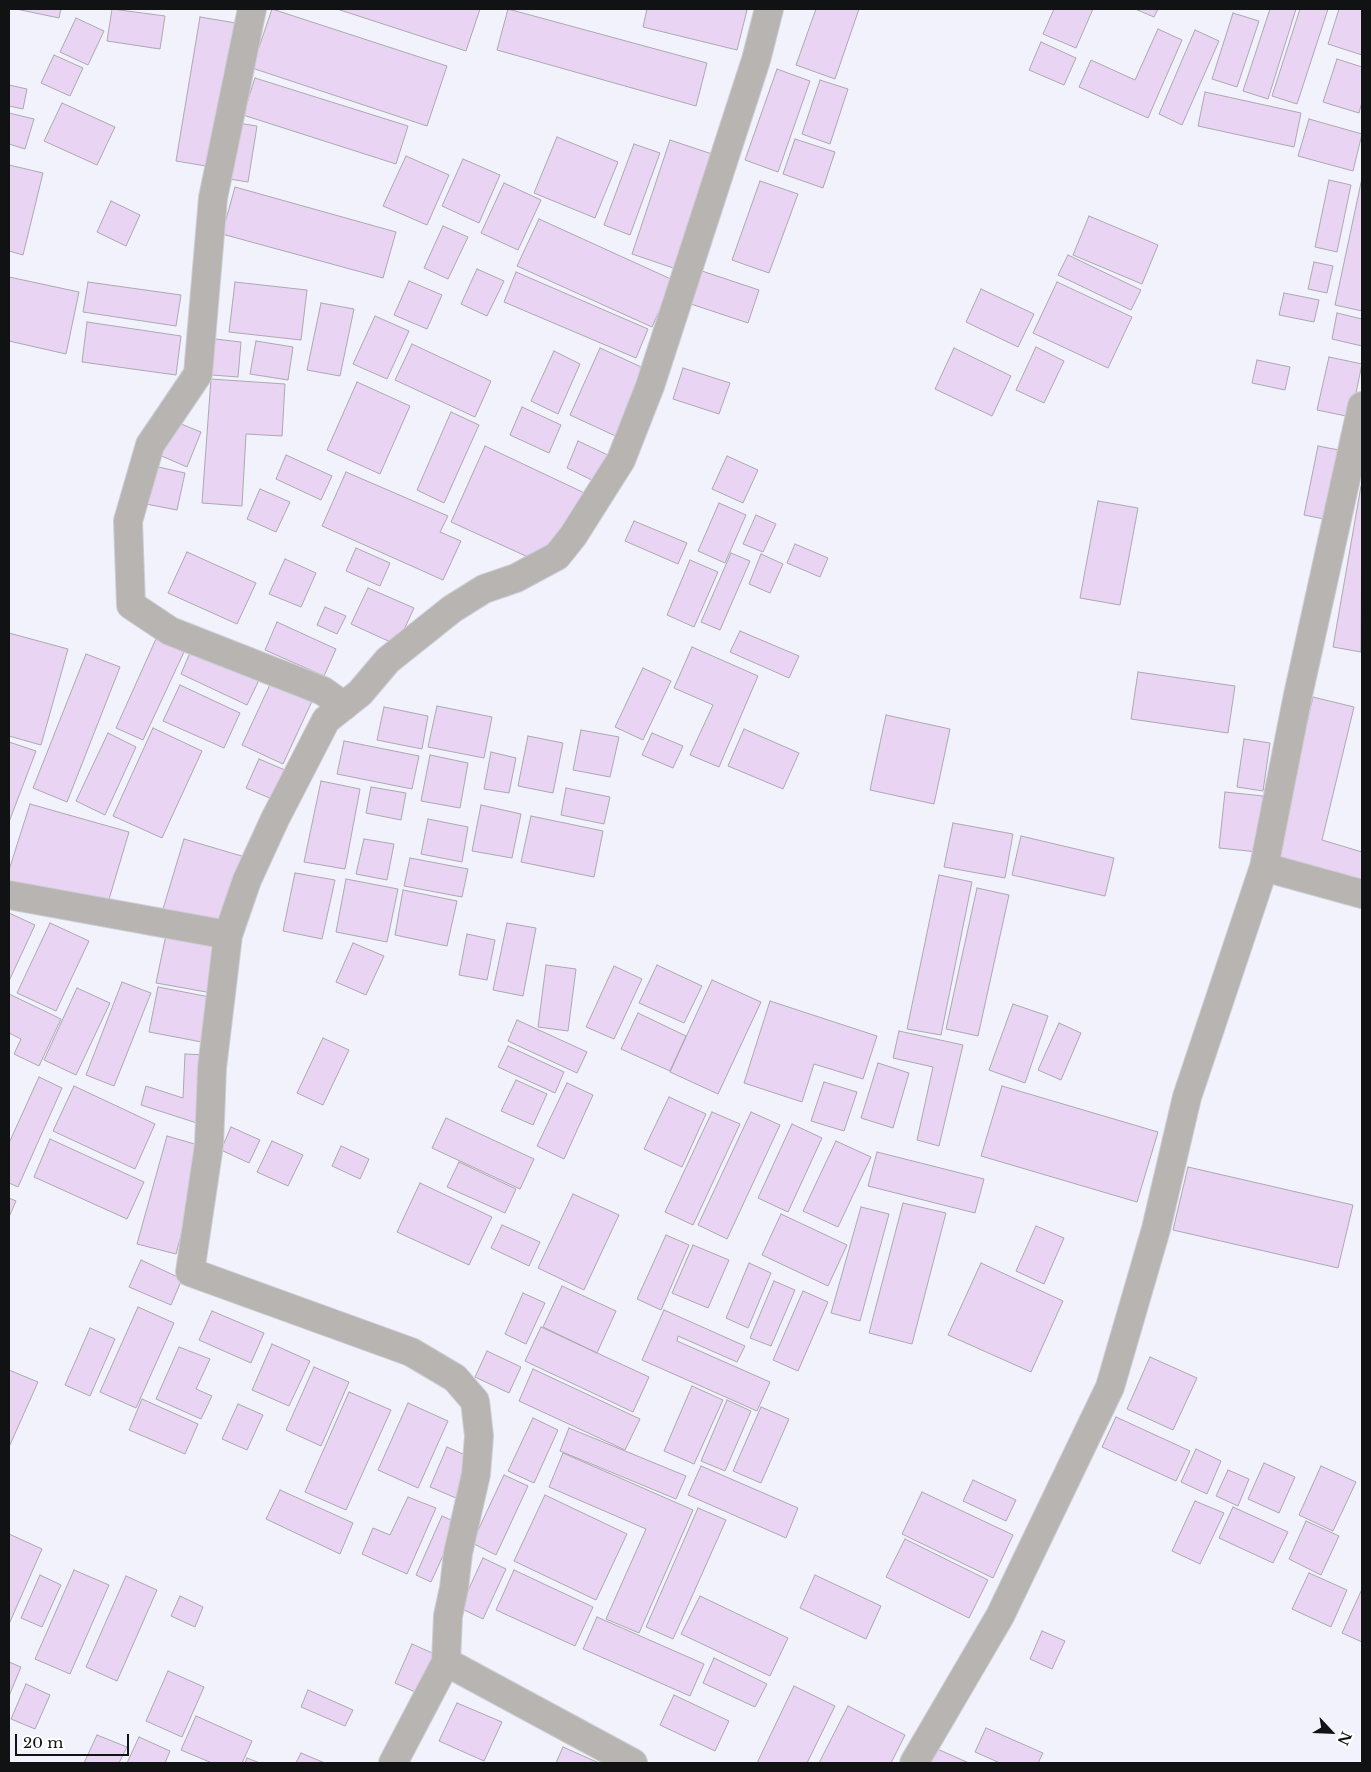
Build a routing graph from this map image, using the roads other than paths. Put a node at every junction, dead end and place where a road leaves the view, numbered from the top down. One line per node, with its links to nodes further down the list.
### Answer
1 (252, 9): 4 (street)
2 (769, 9): 4 (street)
3 (1362, 406): 5 (street)
4 (344, 706): 8 (street)
5 (1264, 867): 6 (street); 12 (street)
6 (1362, 894)
7 (9, 895): 8 (street)
8 (228, 935): 9 (street)
9 (446, 1662): 10 (street); 11 (street)
10 (394, 1763)
11 (633, 1763)
12 (914, 1763)

